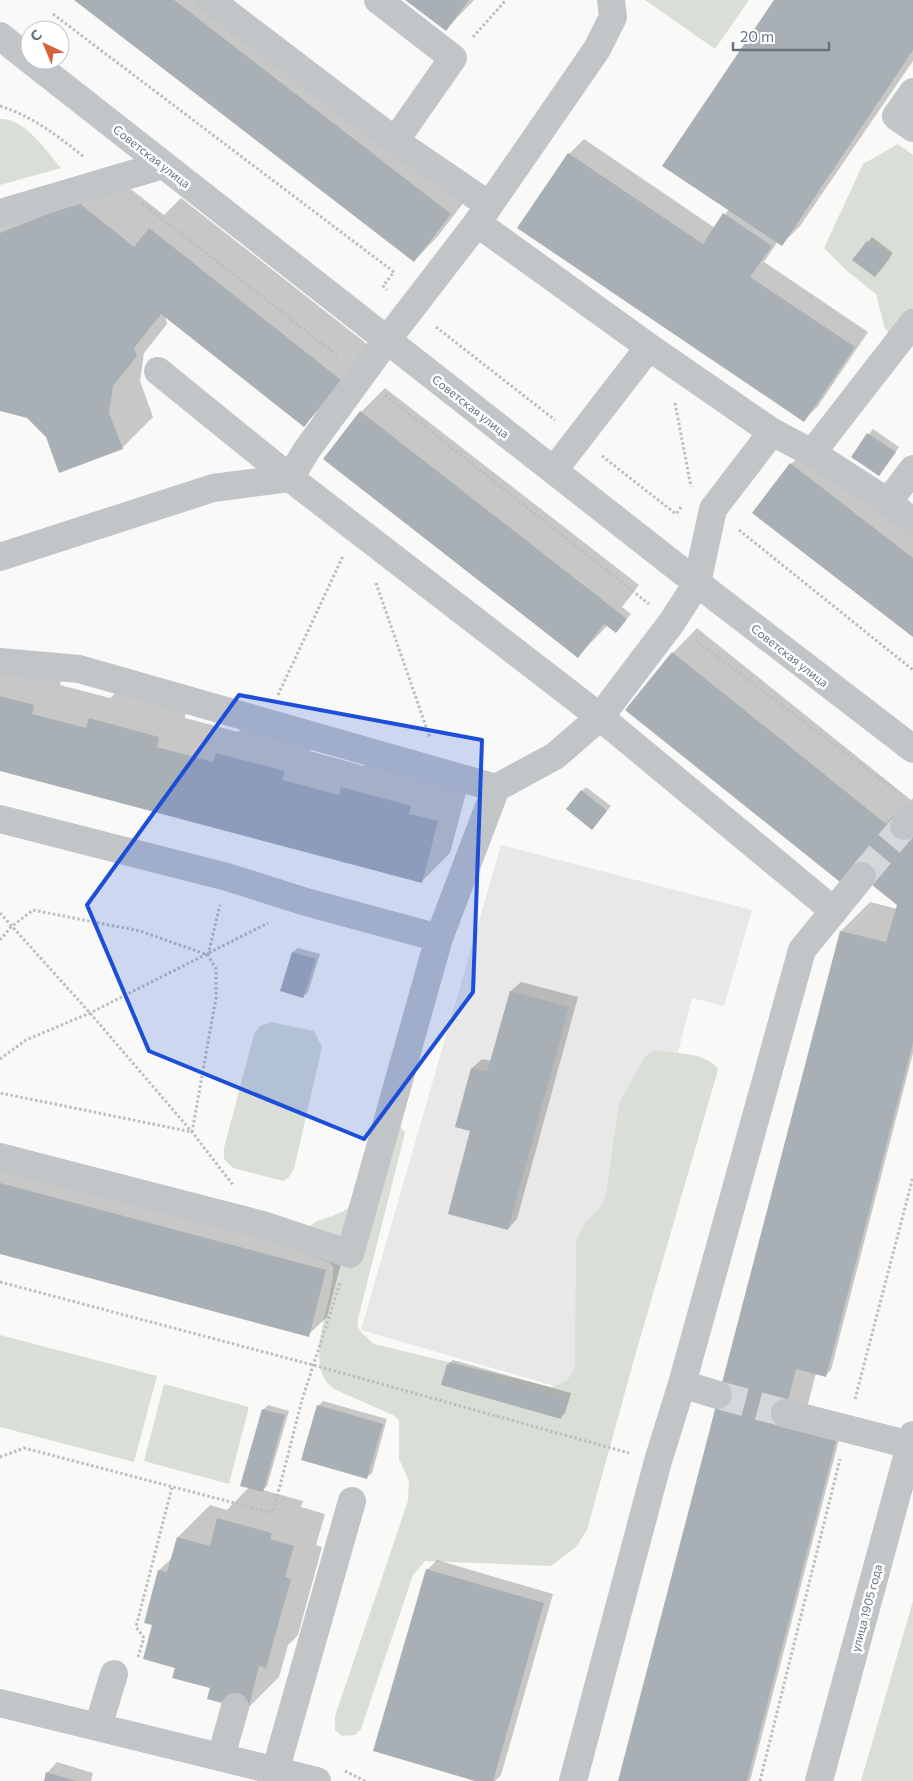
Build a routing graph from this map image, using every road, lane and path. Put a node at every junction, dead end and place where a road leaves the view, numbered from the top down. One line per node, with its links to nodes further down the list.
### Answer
1 (210, 0): 13 (street)
2 (378, 0): 8 (street)
3 (506, 0): 8 (path)
4 (611, 0): 17 (street)
5 (52, 14): 18 (path)
6 (0, 36): 7 (street, Советская улица)
7 (20, 52)
8 (453, 58): 13 (street)
9 (43, 70): 14 (street, Советская улица)
10 (913, 92): 12 (street)
11 (0, 106): 15 (path)
12 (913, 128)
13 (395, 141): 17 (street)
14 (163, 165): 15 (street); 20 (street, Советская улица)
15 (113, 180): 16 (street); 25 (path)
16 (0, 213)
17 (483, 214): 18 (street); 22 (street)
18 (412, 308): 20 (street); 27 (path)
19 (913, 323): 23 (street)
20 (387, 340): 25 (street); 30 (street, Советская улица)
21 (913, 350): 23 (street)
22 (658, 352): 26 (street); 27 (street); 32 (path)
23 (881, 364): 28 (street)
24 (158, 371): 31 (street)
25 (362, 377): 31 (street); 39 (path)
26 (772, 432): 28 (street); 32 (street)
27 (579, 438): 30 (street); 32 (path)
28 (812, 453): 33 (street)
29 (913, 469): 33 (street)
30 (554, 470): 38 (street, Советская улица)
31 (290, 478): 35 (street); 36 (street)
32 (702, 501): 38 (street); 41 (path)
33 (888, 502): 34 (street)
34 (913, 522)
35 (357, 527): 42 (street); 43 (path)
36 (0, 557)
37 (376, 582): 45 (path)
38 (697, 584): 39 (street); 44 (street, Советская улица)
39 (672, 622): 42 (street); 47 (path)
40 (0, 662): 43 (street)
41 (913, 670)
42 (600, 717): 46 (street); 52 (street)
43 (266, 723): 45 (street)
44 (913, 750)
45 (443, 774): 46 (street)
46 (496, 788): 55 (street)
47 (897, 792)
48 (0, 818): 50 (street)
49 (862, 876): 52 (street)
50 (227, 878): 51 (street); 57 (path)
51 (306, 902): 55 (street); 57 (path)
52 (834, 911): 68 (street)
53 (0, 913): 54 (path)
54 (10, 927): 56 (path); 57 (path); 58 (path)
55 (439, 938): 65 (street)
56 (0, 940)
57 (208, 955): 58 (path); 61 (path)
58 (90, 1013): 59 (path); 61 (path)
59 (0, 1058)
60 (0, 1093): 61 (path)
61 (192, 1132): 64 (path)
62 (0, 1156): 65 (street)
63 (913, 1177): 71 (path)
64 (234, 1186)
65 (350, 1254): 67 (path)
66 (0, 1282): 67 (path)
67 (313, 1365): 74 (path); 75 (path)
68 (682, 1384): 69 (street); 74 (street)
69 (718, 1395)
70 (785, 1413): 71 (street)
71 (847, 1428): 72 (street); 85 (path)
72 (912, 1440): 86 (street, улица 1905 года)
73 (0, 1457): 75 (path)
74 (658, 1461): 84 (street)
75 (172, 1487): 77 (path)
76 (352, 1501): 82 (street)
77 (125, 1670): 80 (street)
78 (0, 1703): 80 (street)
79 (227, 1704): 81 (street)
80 (98, 1728): 81 (street)
81 (213, 1755): 82 (street)
82 (275, 1772): 83 (street)
83 (318, 1781)
84 (573, 1781)
85 (760, 1781)
86 (819, 1781)

